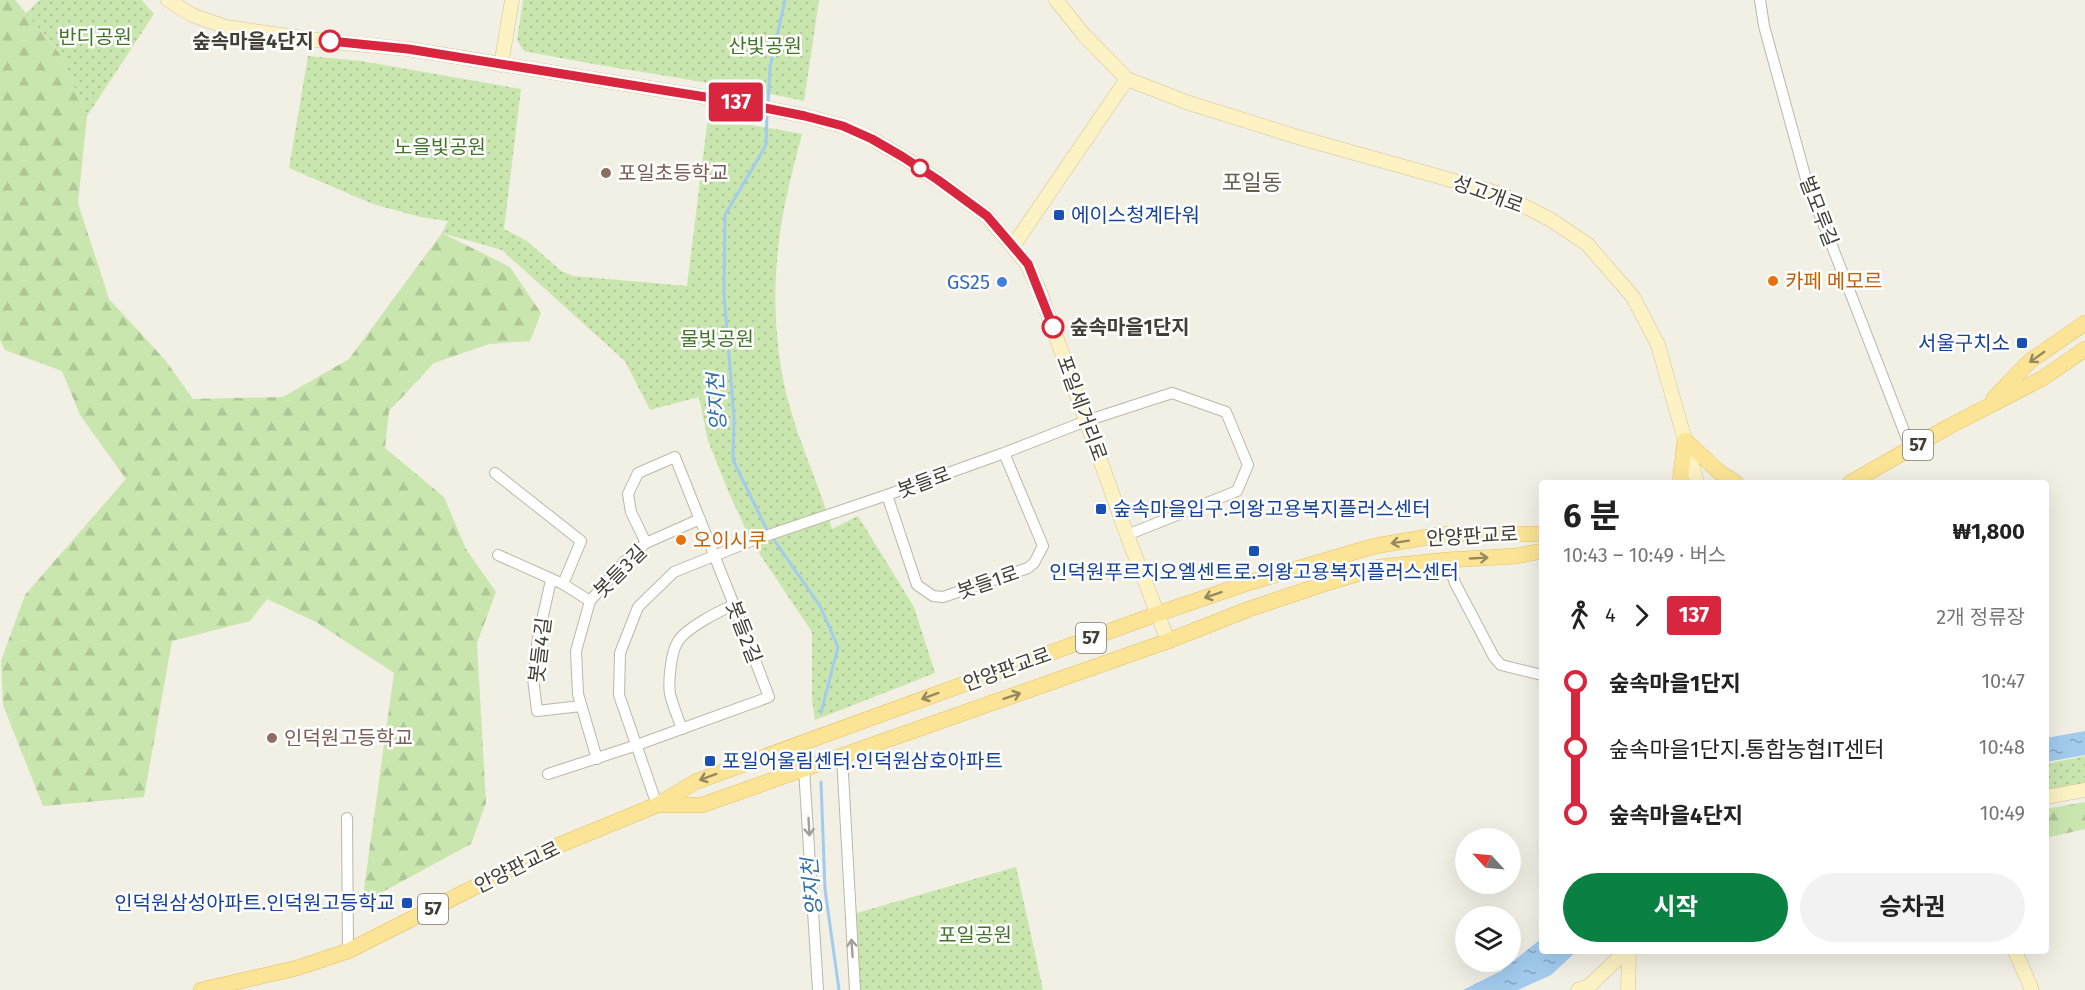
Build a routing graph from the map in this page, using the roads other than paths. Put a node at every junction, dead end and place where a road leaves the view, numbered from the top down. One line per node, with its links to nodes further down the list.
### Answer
1 (168, 0): 5 (street, 포일세거리로)
2 (512, 0): 5 (street)
3 (1056, 0): 6 (street, 성고개로)
4 (1760, 0): 13 (street, 벌모루길)
5 (501, 65): 7 (street, 포일세거리로)
6 (1127, 79): 7 (street); 12 (street, 성고개로)
7 (1013, 246): 11 (street, 포일세거리로)
8 (2085, 323): 10 (main road, 57, one-way to 10)
9 (2085, 349): 10 (main road, 57)
10 (1986, 407): 13 (main road, 57)
11 (1086, 421): 14 (street, 봇들로); 23 (street, 포일세거리로); 23 (street, 봇들로)
12 (1685, 440): 16 (main road); 17 (street, 성고개로); 18 (main road)
13 (1911, 449): 19 (main road, 57)
14 (1004, 453): 20 (street, 봇들로); 20 (street, 봇들1로)
15 (495, 473): 30 (street)
16 (1680, 480)
17 (1696, 480)
18 (1731, 480)
19 (1862, 480)
20 (887, 495): 27 (street, 봇들로)
21 (700, 519): 24 (street, 봇들3길); 24 (street, 봇들2길); 27 (street, 봇들2길)
22 (1539, 534): 33 (main road, 안양판교로 / 57, one-way to 33)
23 (1128, 535): 33 (street, 포일세거리로)
24 (646, 543): 31 (street, 봇들3길)
25 (1539, 552): 28 (main road, 안양판교로 / 57, one-way to 25)
26 (498, 555): 29 (street)
27 (714, 555): 32 (street, 봇들2길); 38 (street, 봇들로)
28 (1447, 560): 34 (main road, 안양판교로 / 57); 35 (street)
29 (551, 580): 30 (street); 36 (street, 봇들4길)
30 (563, 584): 31 (street)
31 (590, 601): 36 (street, 봇들3길)
32 (734, 605): 37 (street); 37 (street, 봇들2길)
33 (1157, 614): 34 (street, 포일세거리로); 45 (main road, 안양판교로 / 57, one-way to 45)
34 (1168, 641): 39 (main road, 안양판교로 / 57, one-way to 34)
35 (1539, 674)
36 (581, 706): 40 (street, 봇들3길)
37 (682, 729): 38 (street, 봇들2길)
38 (637, 746): 40 (street, 봇들2길); 45 (street, 봇들로)
39 (842, 756): 41 (main road, 안양판교로 / 57); 53 (street, one-way to 39)
40 (597, 759): 42 (street, 봇들2길)
41 (804, 769): 45 (main road, 안양판교로 / 57); 52 (street, one-way to 52)
42 (548, 774)
43 (2085, 790): 44 (street)
44 (2049, 796)
45 (657, 806): 47 (main road, 안양판교로 / 57)
46 (347, 818): 47 (street)
47 (348, 951): 51 (main road, 안양판교로 / 57)
48 (1624, 954): 54 (street)
49 (1627, 954): 55 (street)
50 (2016, 954): 56 (street)
51 (201, 990)
52 (819, 990)
53 (855, 990)
54 (1578, 990)
55 (1628, 990)
56 (2032, 990)

